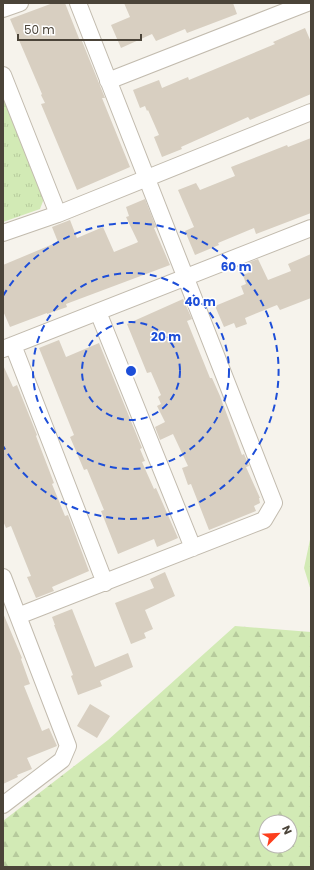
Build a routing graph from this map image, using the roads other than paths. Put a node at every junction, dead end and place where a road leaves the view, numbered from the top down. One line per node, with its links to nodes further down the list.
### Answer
1 (20, 3): 4 (street)
2 (78, 3): 6 (street)
3 (307, 3): 6 (street)
4 (3, 9)
5 (3, 75): 9 (street)
6 (108, 81): 8 (street)
7 (311, 112): 8 (street)
8 (146, 178): 9 (street); 12 (street)
9 (58, 214): 11 (street)
10 (311, 228): 12 (street)
11 (3, 233)
12 (186, 277): 13 (street); 15 (street)
13 (98, 312): 14 (street); 15 (street)
14 (8, 347): 17 (street)
15 (193, 548): 17 (street)
16 (3, 577): 18 (street)
17 (105, 583): 18 (street)
18 (18, 616): 19 (street)
19 (3, 805)

